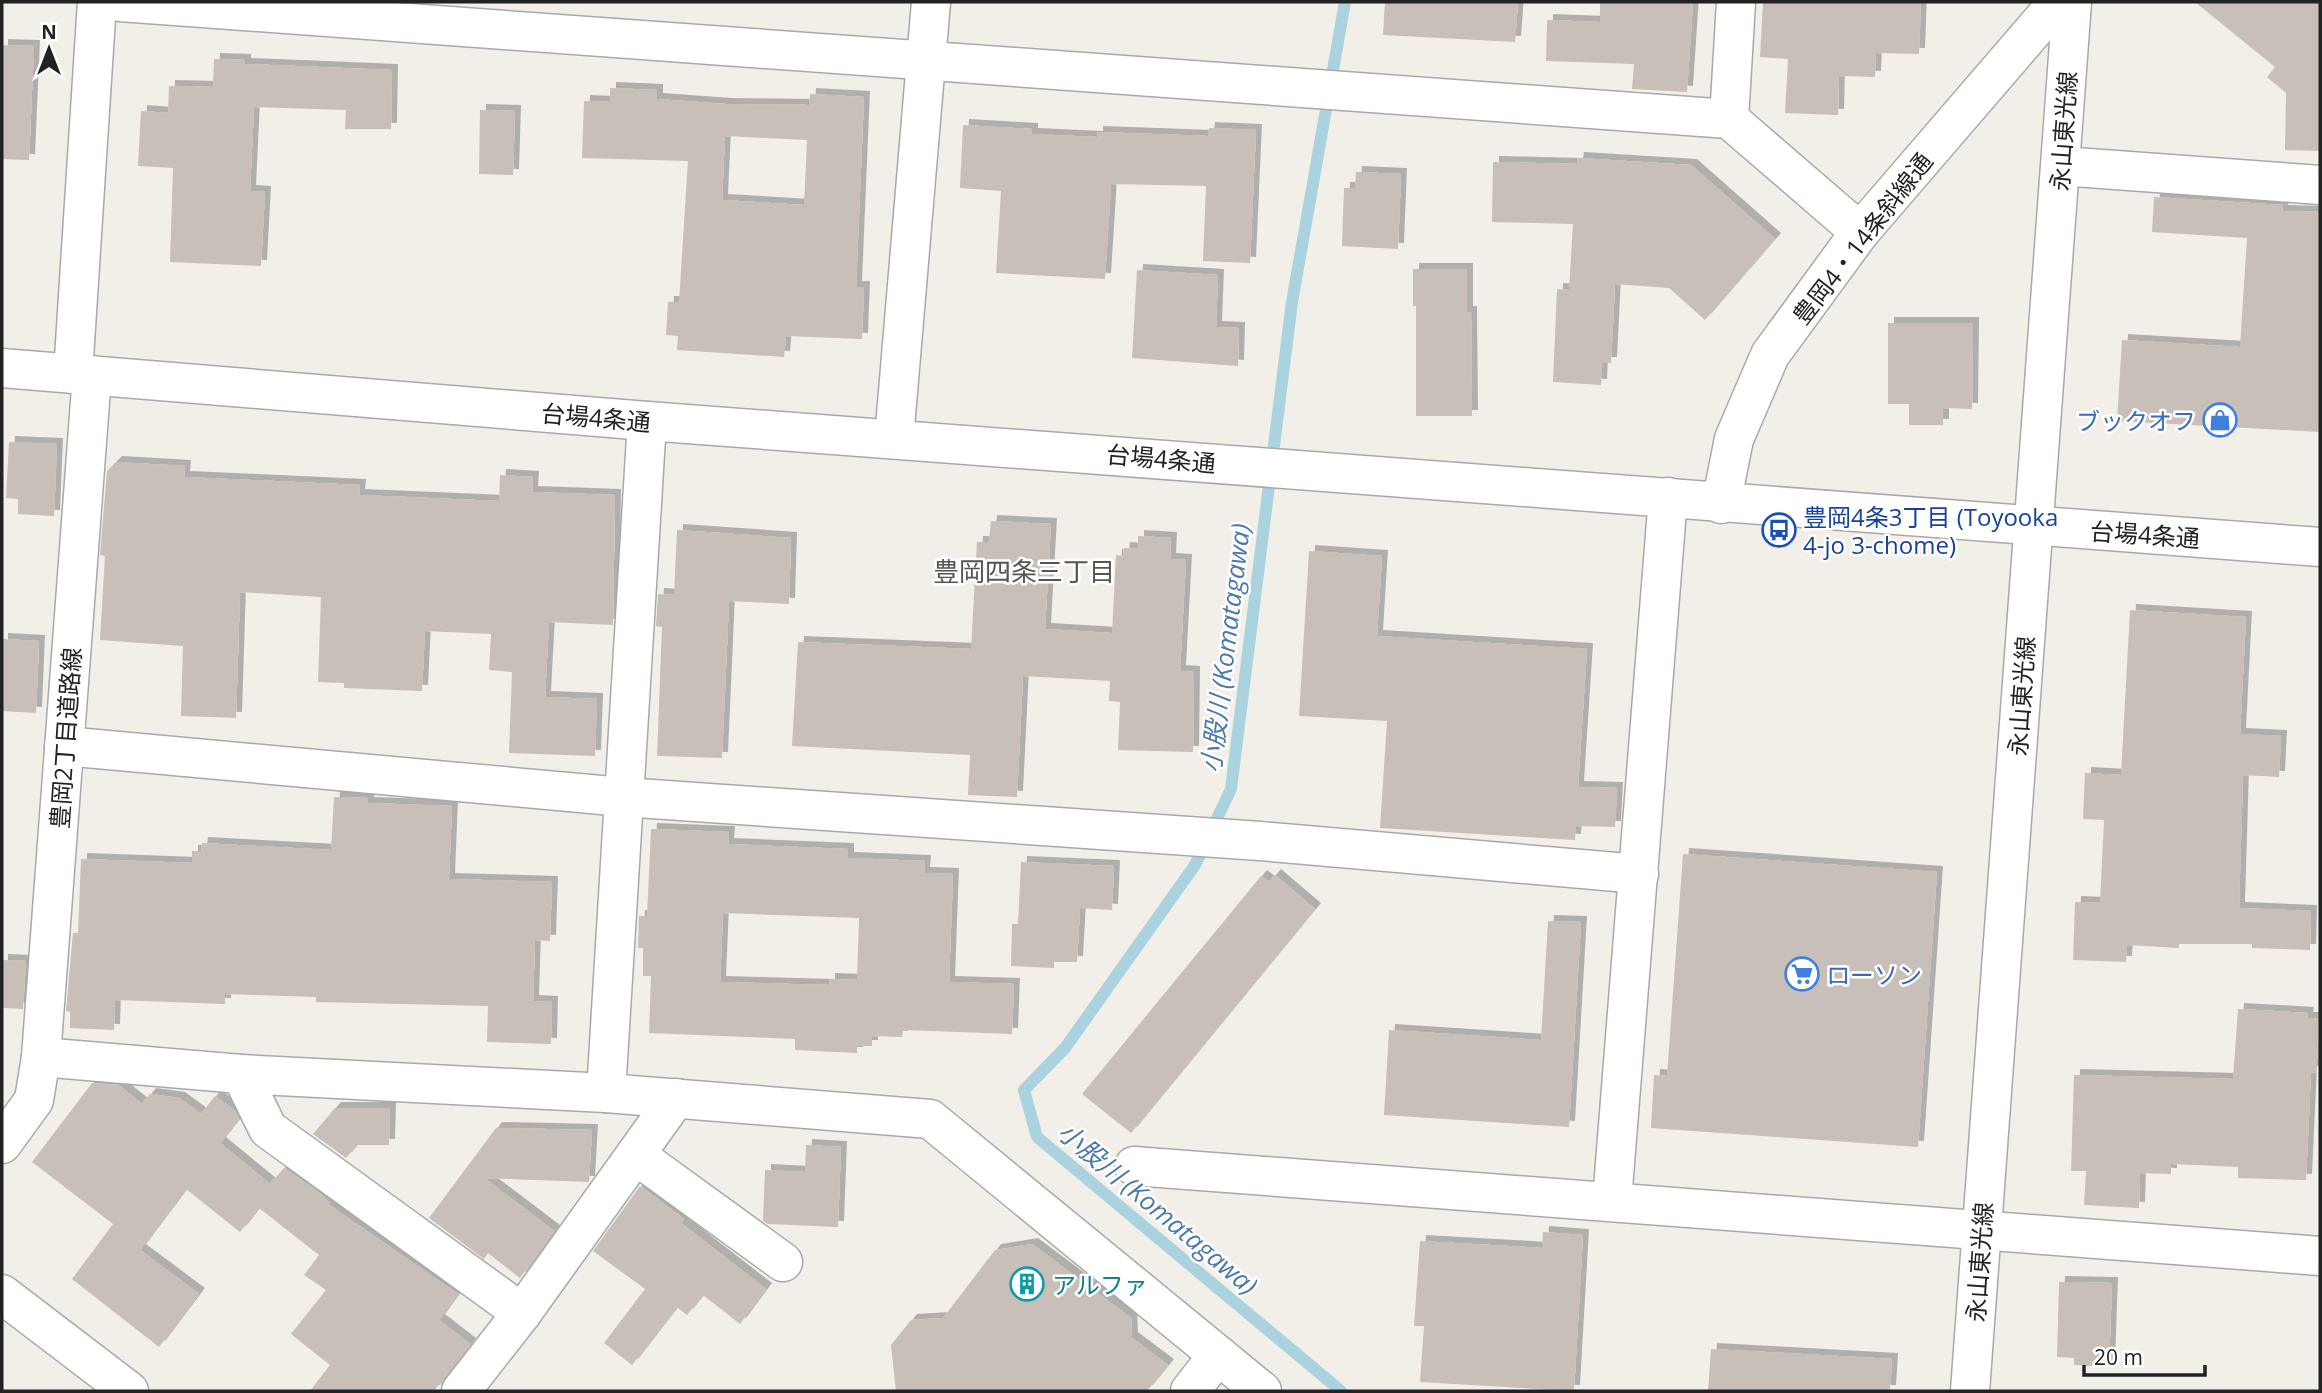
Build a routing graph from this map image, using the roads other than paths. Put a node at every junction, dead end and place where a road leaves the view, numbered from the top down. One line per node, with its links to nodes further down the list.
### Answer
1 (97, 2): 13 (street, 豊岡2丁目道路線)
2 (120, 2): 7 (street)
3 (931, 2): 7 (street)
4 (1736, 2): 8 (street)
5 (2058, 2): 11 (street, 豊岡4・14条斜線通)
6 (2072, 2): 9 (street, 永山東光線)
7 (927, 61): 8 (street); 15 (street)
8 (1728, 119): 11 (street)
9 (2061, 166): 10 (street); 18 (street, 永山東光線)
10 (2320, 185)
11 (1860, 232): 17 (street, 豊岡4・14条斜線通)
12 (2, 368): 13 (street, 台場4条通)
13 (83, 374): 14 (street, 台場4条通); 20 (street, 豊岡2丁目道路線)
14 (647, 421): 15 (street, 台場4条通); 21 (street)
15 (894, 439): 16 (street, 台場4条通)
16 (1668, 497): 17 (street, 台場4条通); 22 (street)
17 (1721, 504): 18 (street, 台場4条通)
18 (2033, 527): 19 (street, 台場4条通); 31 (street, 永山東光線)
19 (2320, 547)
20 (64, 746): 21 (street); 23 (street, 豊岡2丁目道路線)
21 (623, 797): 22 (street); 25 (street)
22 (1639, 874): 30 (street)
23 (41, 1057): 24 (street); 27 (street, 豊岡2丁目道路線)
24 (241, 1074): 25 (street); 35 (street)
25 (606, 1093): 26 (street)
26 (676, 1098): 28 (street); 36 (street)
27 (2, 1144)
28 (637, 1156): 33 (street); 35 (street)
29 (1133, 1166): 30 (street)
30 (1612, 1201): 31 (street)
31 (1981, 1228): 32 (street); 41 (street, 永山東光線)
32 (2320, 1256)
33 (783, 1262)
34 (2, 1294): 37 (street)
35 (522, 1313): 38 (street)
36 (1218, 1355): 39 (street); 40 (street)
37 (129, 1391)
38 (461, 1391)
39 (1190, 1391)
40 (1262, 1391)
41 (1970, 1391)

